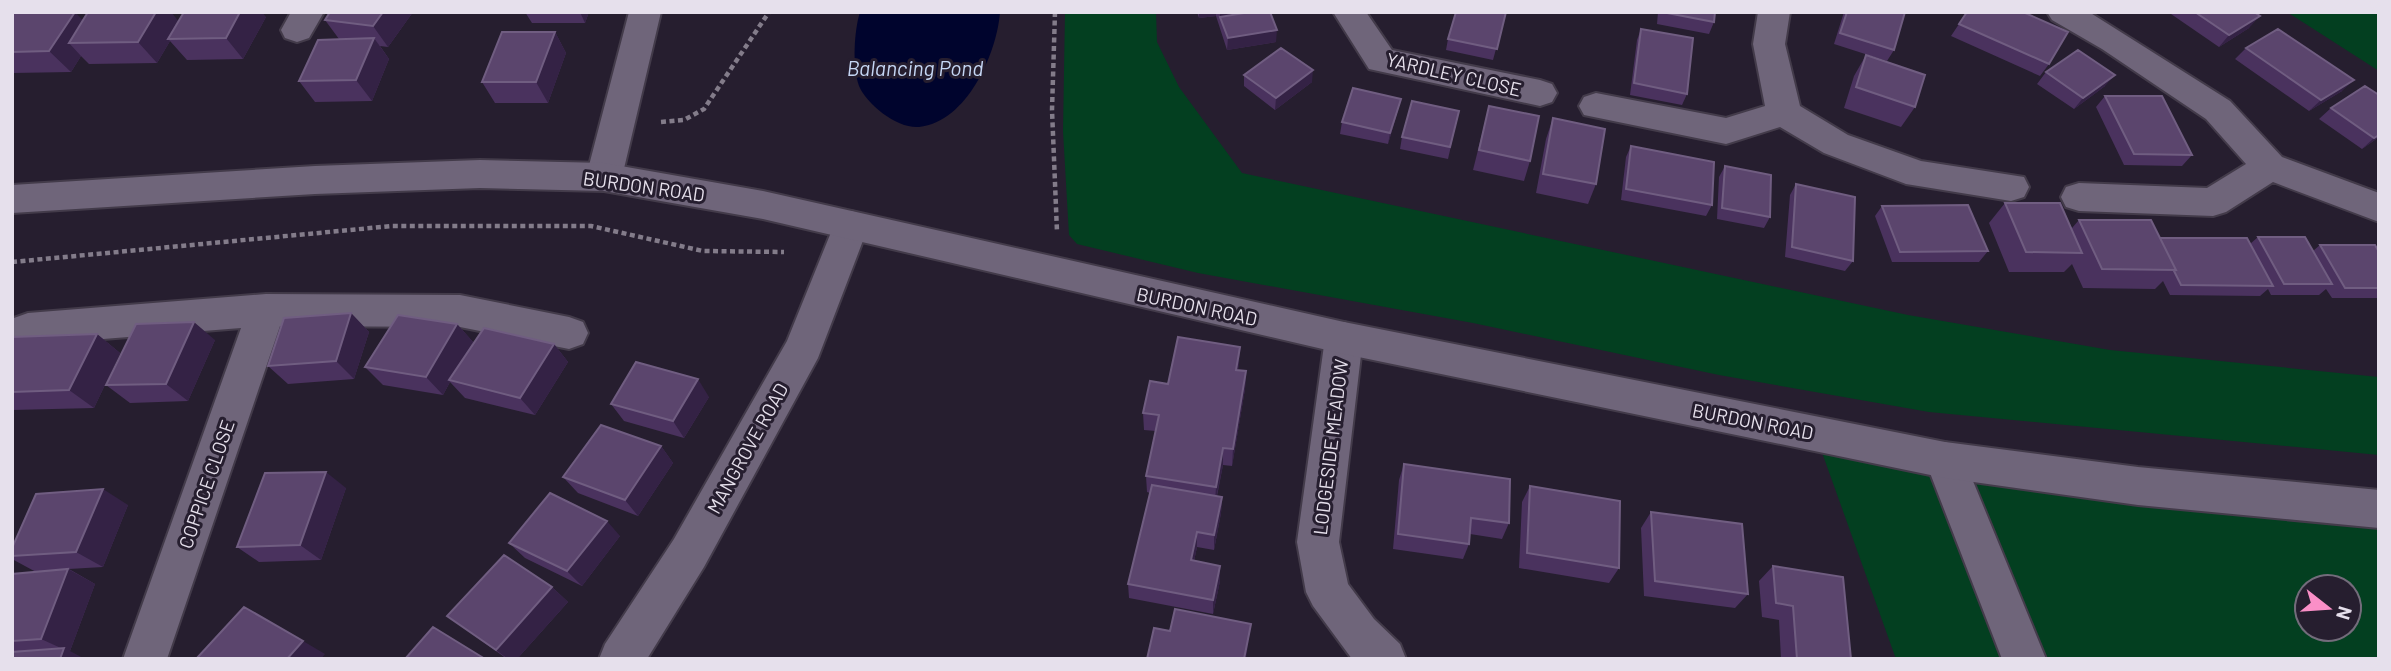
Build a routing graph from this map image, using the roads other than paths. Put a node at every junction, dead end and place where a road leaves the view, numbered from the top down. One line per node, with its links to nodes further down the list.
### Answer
1 (645, 12): 9 (street)
2 (1349, 12): 5 (street, YARDLEY CLOSE)
3 (1774, 12): 7 (street)
4 (2063, 12): 8 (street)
5 (1540, 93)
6 (1596, 106): 7 (street)
7 (1784, 113): 10 (street)
8 (2270, 167): 11 (street); 13 (street)
9 (604, 177): 12 (street, BURDON ROAD); 14 (street, BURDON ROAD)
10 (2011, 187)
11 (2079, 197)
12 (12, 199)
13 (2379, 208)
14 (846, 239): 18 (street, BURDON ROAD); 22 (street, MANGROVE ROAD)
15 (266, 310): 16 (street); 17 (street); 21 (street, COPPICE CLOSE)
16 (28, 328)
17 (569, 333)
18 (1343, 338): 19 (street, BURDON ROAD); 23 (street, LODGESIDE MEADOW)
19 (1945, 460): 20 (street, BURDON ROAD); 24 (street)
20 (2379, 509)
21 (145, 659)
22 (621, 659)
23 (1384, 659)
24 (2024, 659)

